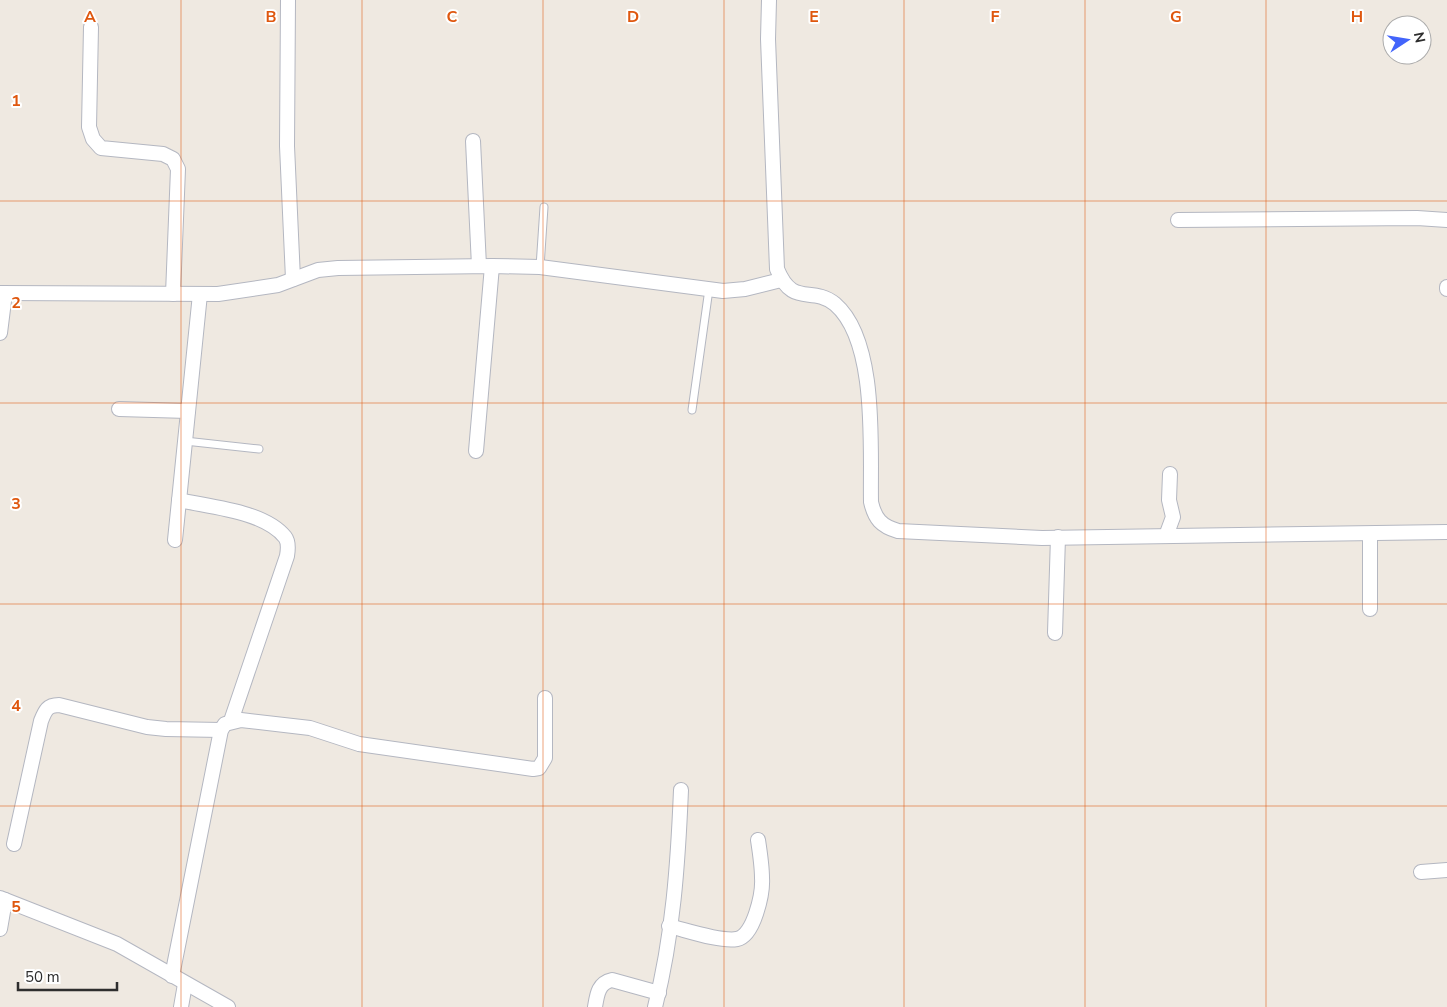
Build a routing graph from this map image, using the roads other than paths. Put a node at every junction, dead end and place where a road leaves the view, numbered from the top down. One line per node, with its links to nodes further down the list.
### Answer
1 (288, 0): 10 (street)
2 (770, 0): 11 (street)
3 (91, 27): 14 (street)
4 (473, 141): 8 (street)
5 (544, 207): 9 (lane)
6 (1178, 220): 7 (street)
7 (1447, 220)
8 (486, 266): 9 (street); 10 (street); 22 (street)
9 (540, 268): 12 (street)
10 (293, 279): 15 (street)
11 (781, 280): 12 (street); 28 (street)
12 (709, 289): 18 (lane)
13 (2, 293): 14 (street); 16 (street)
14 (173, 294): 15 (street)
15 (200, 294): 19 (street)
16 (0, 333)
17 (119, 409): 19 (street)
18 (692, 410)
19 (188, 411): 20 (street)
20 (185, 440): 21 (lane); 24 (street)
21 (259, 449)
22 (476, 451)
23 (1170, 474): 27 (street)
24 (179, 500): 29 (street); 33 (street)
25 (1447, 532): 26 (street)
26 (1370, 534): 27 (street); 30 (street)
27 (1166, 536): 28 (street)
28 (1058, 537): 31 (street)
29 (175, 540)
30 (1370, 609)
31 (1055, 633)
32 (545, 698): 33 (street)
33 (226, 726): 36 (street); 42 (street)
34 (681, 790): 40 (street)
35 (758, 840): 40 (street)
36 (14, 844)
37 (1447, 870): 38 (street)
38 (1421, 872)
39 (2, 899): 41 (street); 42 (street)
40 (669, 926): 44 (street)
41 (0, 929)
42 (172, 976): 43 (street)
43 (185, 984): 45 (street); 46 (street)
44 (659, 993): 47 (street); 48 (street)
45 (180, 1007)
46 (228, 1007)
47 (595, 1007)
48 (655, 1007)

